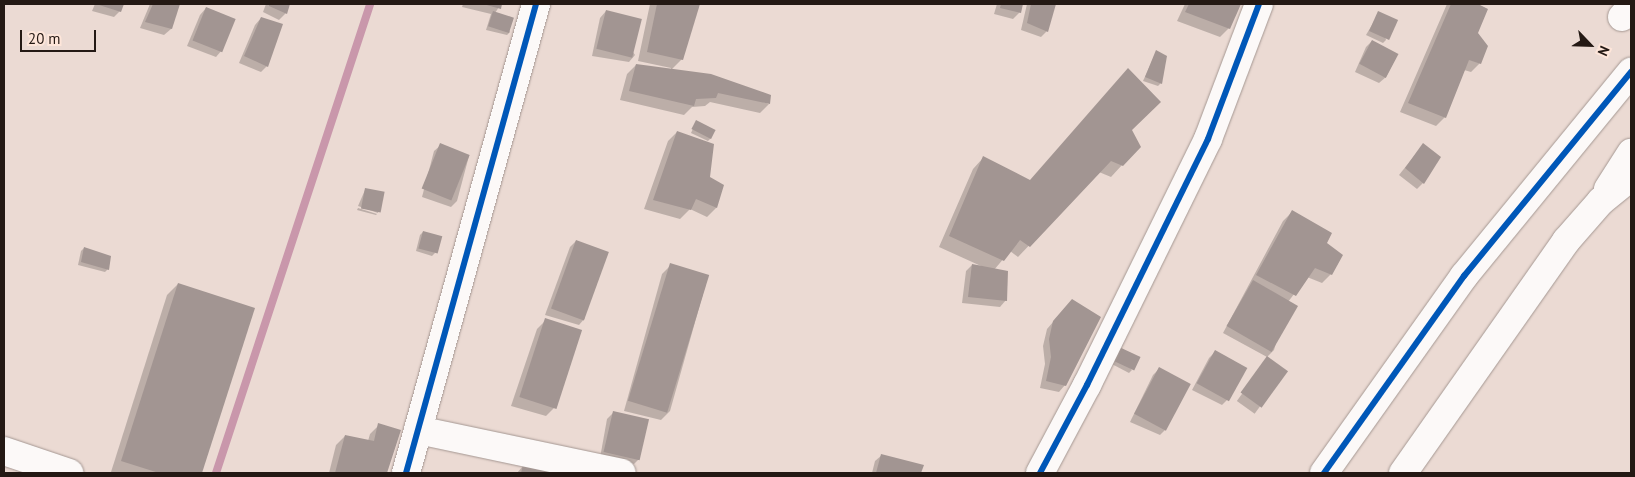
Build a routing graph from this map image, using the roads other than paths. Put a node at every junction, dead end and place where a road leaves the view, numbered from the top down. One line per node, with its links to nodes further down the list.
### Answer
1 (536, 4): 7 (street)
2 (1259, 4): 12 (street)
3 (1631, 72): 13 (street)
4 (1631, 153): 6 (street)
5 (1631, 177): 6 (street)
6 (1601, 200): 14 (street)
7 (418, 430): 10 (street); 11 (street)
8 (4, 451): 9 (street)
9 (69, 473)
10 (406, 473)
11 (622, 473)
12 (1040, 473)
13 (1324, 473)
14 (1403, 473)

